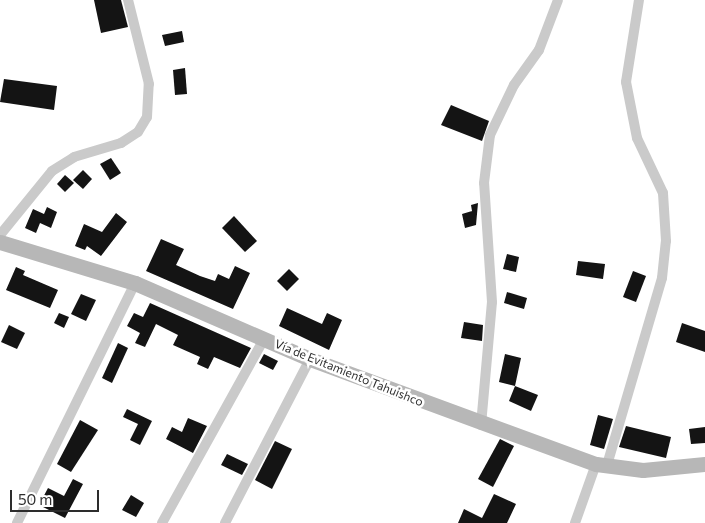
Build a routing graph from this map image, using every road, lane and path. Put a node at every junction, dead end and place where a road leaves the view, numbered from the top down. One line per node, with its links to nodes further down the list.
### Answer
1 (128, 0): 4 (street)
2 (558, 0): 9 (street)
3 (639, 0): 11 (street)
4 (0, 236)
5 (0, 242): 6 (main road, Vía de Evitamiento Tahuishco)
6 (135, 283): 7 (main road, Vía de Evitamiento Tahuishco); 12 (street)
7 (264, 340): 8 (main road, Vía de Evitamiento Tahuishco); 13 (street)
8 (310, 359): 9 (main road, Vía de Evitamiento Tahuishco); 14 (street)
9 (481, 425): 11 (main road, Vía de Evitamiento Tahuishco)
10 (705, 464): 11 (main road, Vía de Evitamiento Tahuishco)
11 (601, 465): 15 (street)
12 (17, 523)
13 (162, 523)
14 (225, 523)
15 (575, 523)

